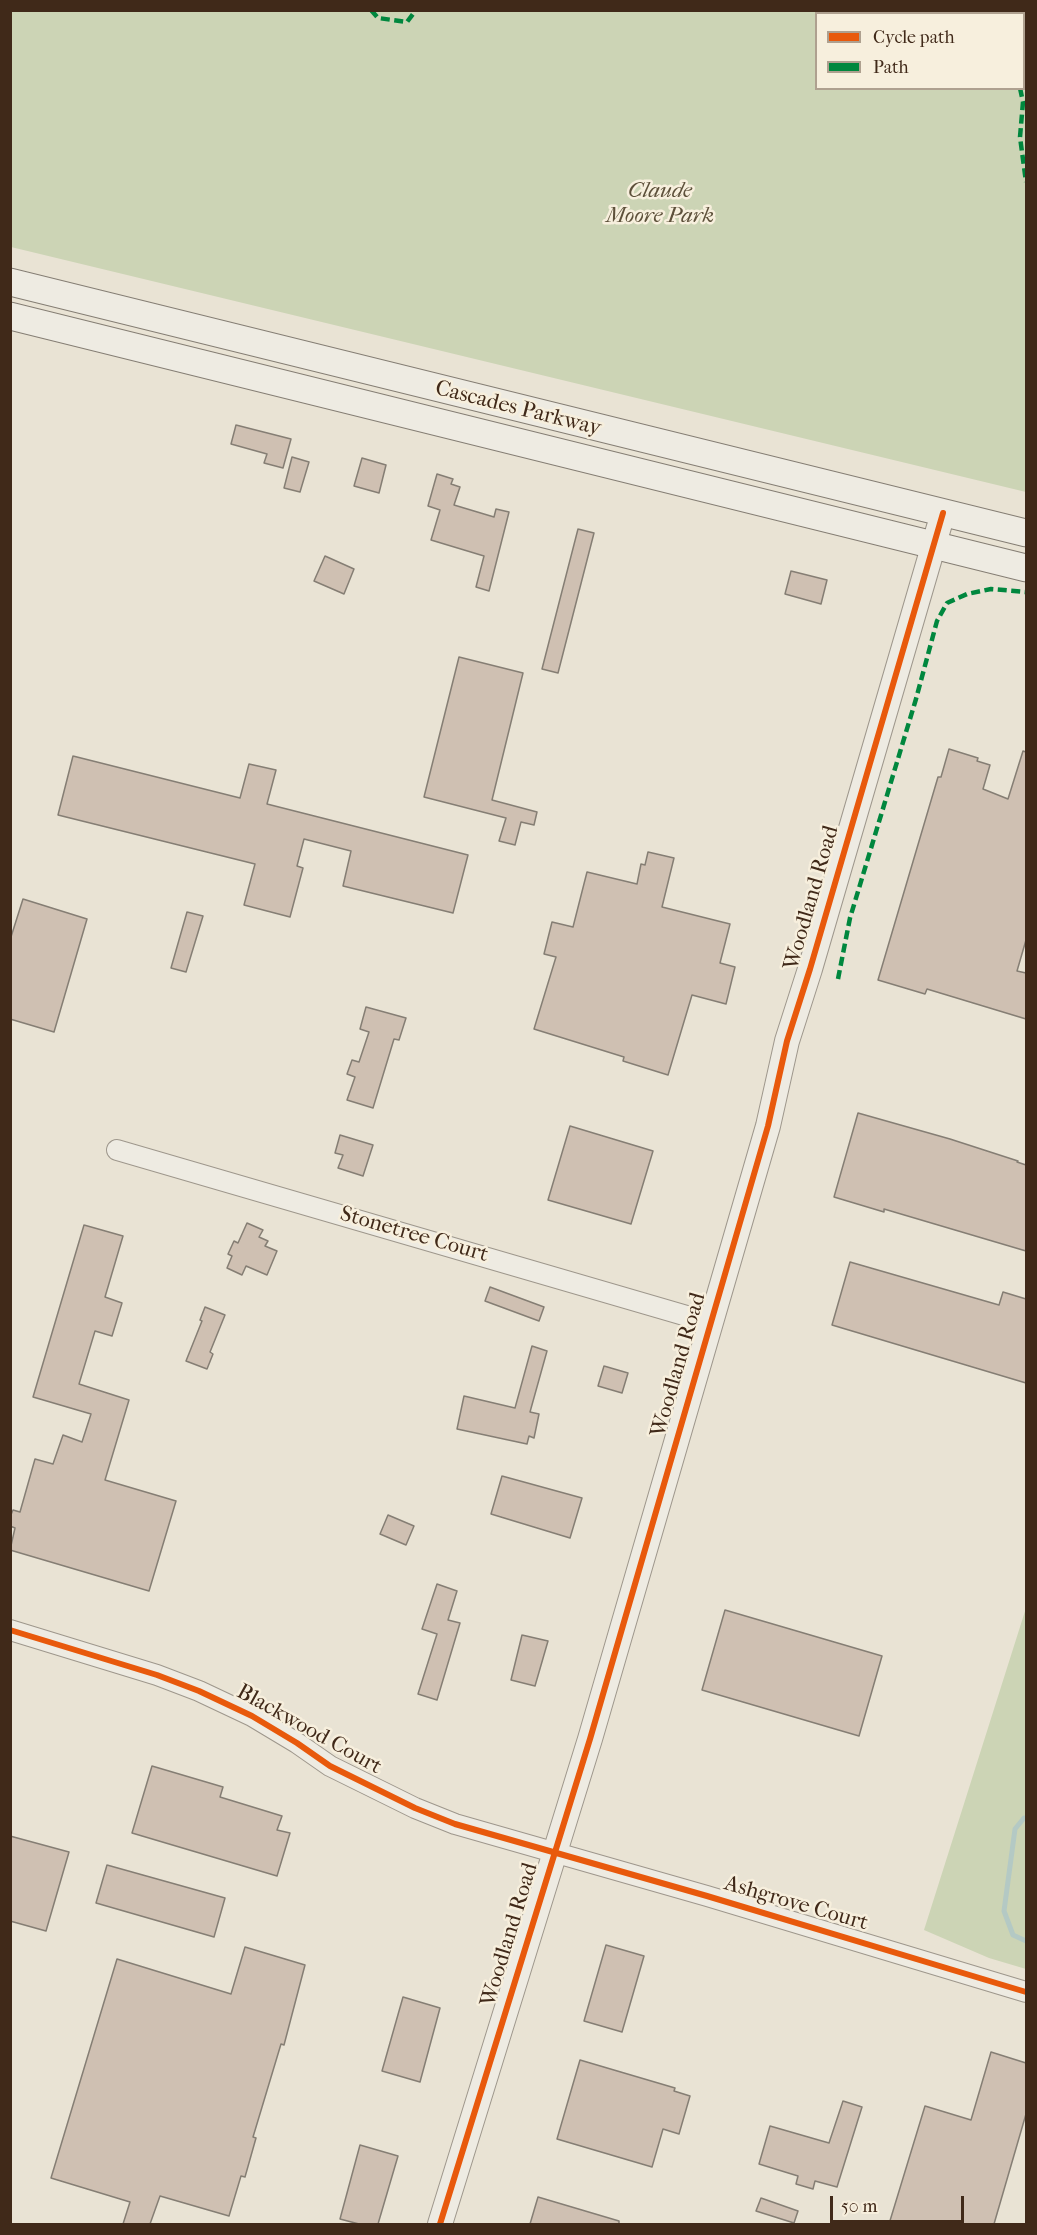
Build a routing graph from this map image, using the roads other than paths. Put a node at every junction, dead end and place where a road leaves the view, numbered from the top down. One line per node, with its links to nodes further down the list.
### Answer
1 (10, 282): 3 (main road, Cascades Parkway)
2 (10, 316): 5 (main road, Cascades Parkway)
3 (943, 513): 4 (main road, Cascades Parkway); 5 (street, Woodland Road)
4 (1026, 533)
5 (934, 545): 6 (main road, Cascades Parkway); 8 (street, Woodland Road)
6 (1026, 568)
7 (117, 1150): 8 (street, Stonetree Court)
8 (711, 1323): 10 (street, Woodland Road)
9 (10, 1630): 10 (street, Blackwood Court)
10 (555, 1852): 11 (street, Ashgrove Court); 12 (street, Woodland Road)
11 (1026, 1992)
12 (440, 2224)

